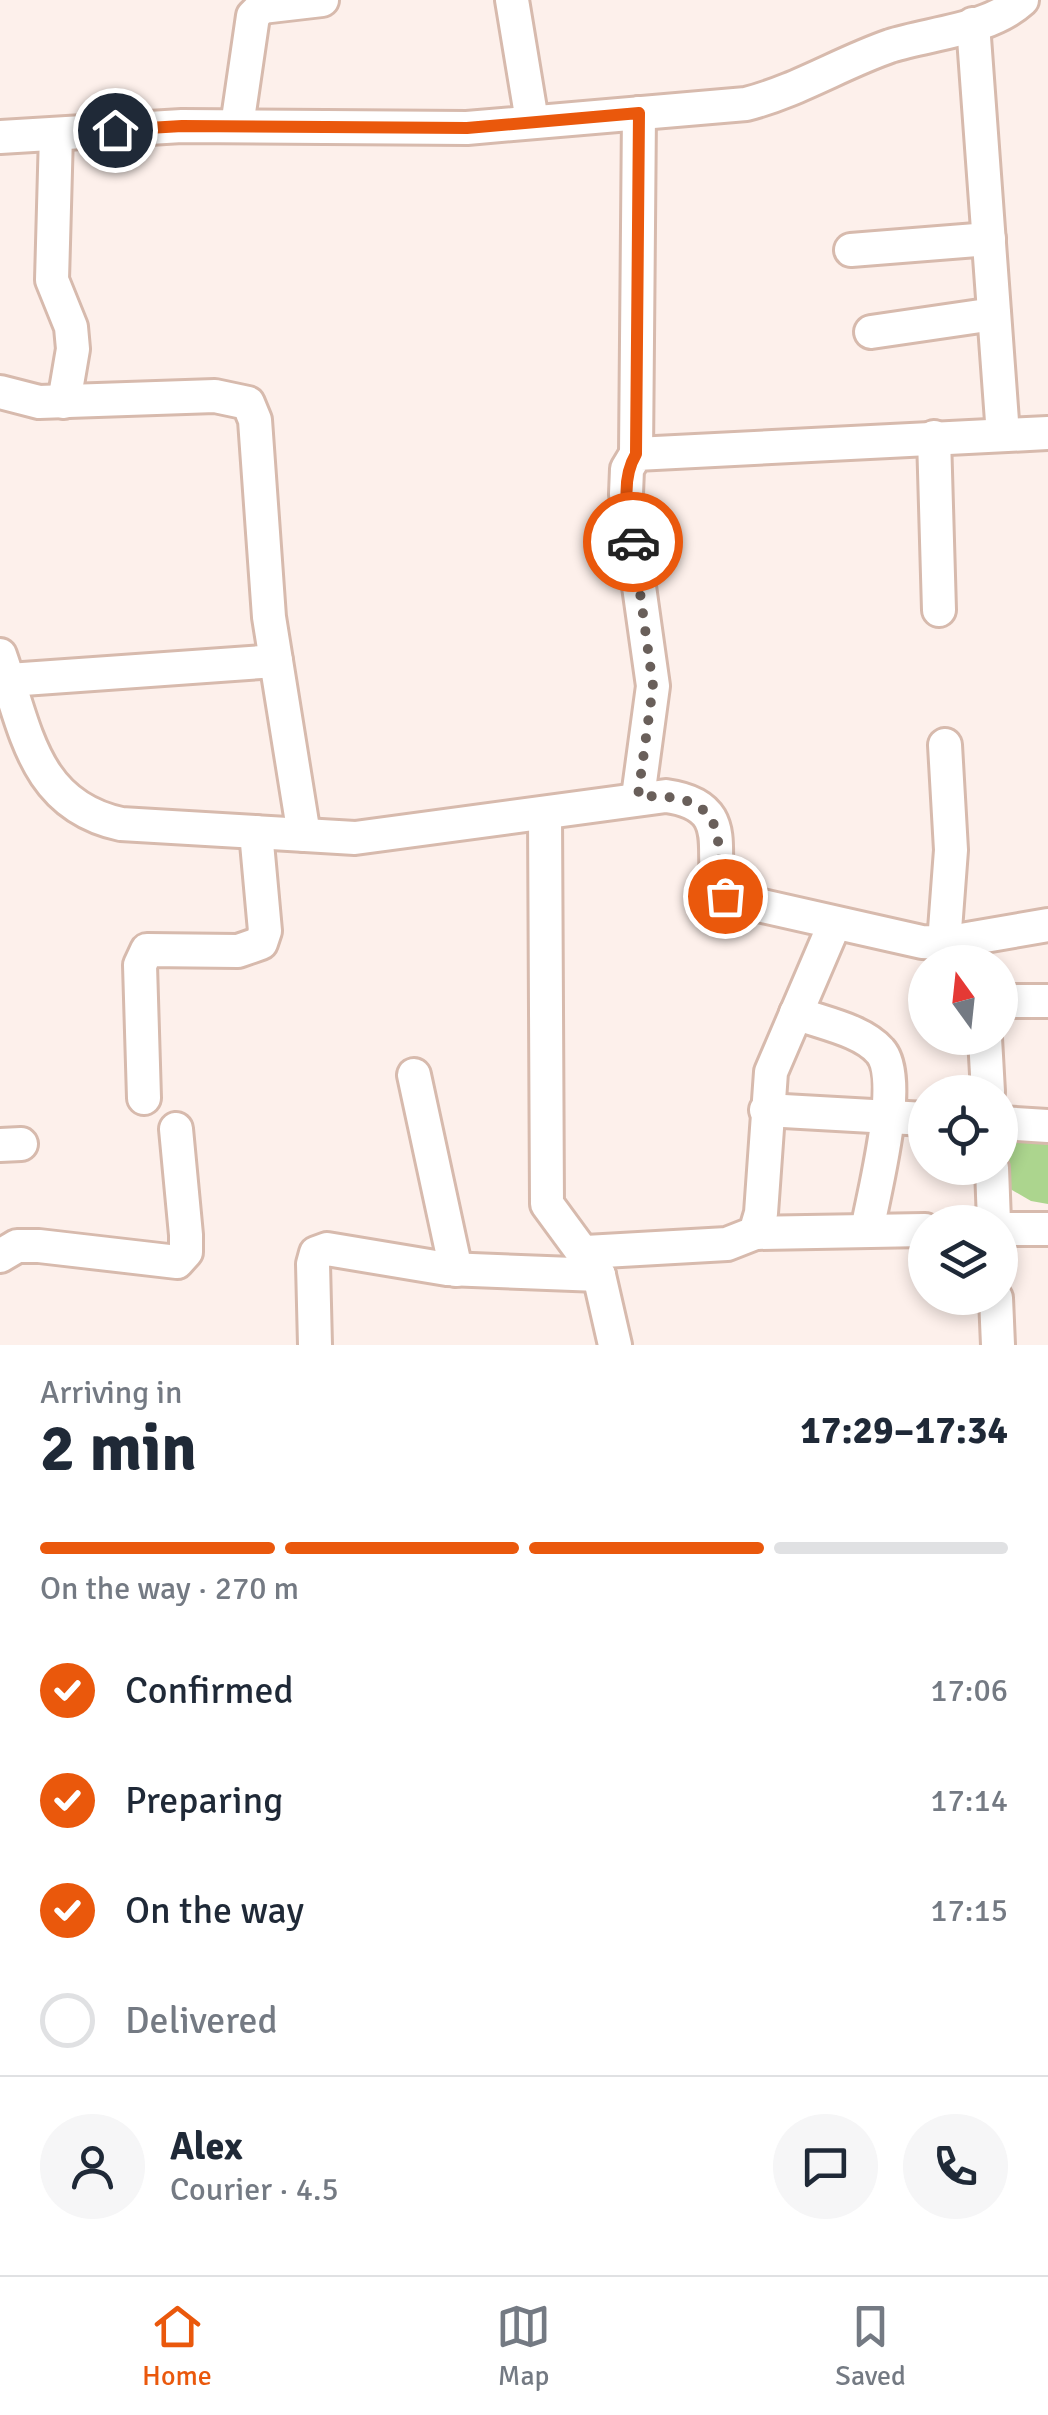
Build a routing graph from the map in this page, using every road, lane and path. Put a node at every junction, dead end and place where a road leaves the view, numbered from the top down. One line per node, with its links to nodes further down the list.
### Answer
1 (322, 0): 9 (street)
2 (512, 0): 8 (street)
3 (1022, 0): 6 (street)
4 (1036, 0): 5 (street)
5 (1048, 8)
6 (972, 24): 7 (street); 12 (street)
7 (639, 113): 8 (street); 21 (street)
8 (532, 121): 9 (street)
9 (237, 126): 10 (street)
10 (56, 134): 11 (street); 17 (street)
11 (0, 138)
12 (989, 239): 13 (street); 14 (street)
13 (851, 250)
14 (994, 314): 15 (street); 19 (street)
15 (871, 332)
16 (0, 392): 17 (street)
17 (64, 402): 23 (street)
18 (1048, 432): 19 (street)
19 (1003, 434): 20 (street)
20 (934, 437): 21 (street); 22 (street)
21 (636, 454): 26 (street)
22 (938, 610)
23 (276, 661): 24 (street); 29 (street)
24 (6, 686): 28 (street)
25 (945, 745): 32 (street)
26 (638, 796): 27 (street); 30 (street)
27 (545, 815): 29 (street); 50 (street)
28 (256, 832): 29 (street); 37 (street)
29 (304, 835)
30 (834, 924): 32 (street); 35 (street)
31 (1048, 925): 32 (street)
32 (944, 943)
33 (1048, 1000): 34 (street)
34 (1018, 1001)
35 (796, 1013): 38 (street); 39 (street)
36 (414, 1075): 51 (street)
37 (144, 1098)
38 (766, 1110): 39 (street); 48 (street)
39 (887, 1117): 40 (street); 47 (street)
40 (908, 1118)
41 (1018, 1125): 42 (street)
42 (1048, 1126)
43 (176, 1129): 49 (street)
44 (1018, 1229): 45 (street)
45 (1048, 1229)
46 (908, 1231): 47 (street)
47 (866, 1232): 48 (street)
48 (755, 1233): 50 (street)
49 (0, 1256)
50 (592, 1264): 51 (street); 54 (street)
51 (456, 1270): 53 (street)
52 (997, 1315): 55 (street)
53 (315, 1345)
54 (616, 1345)
55 (998, 1345)

